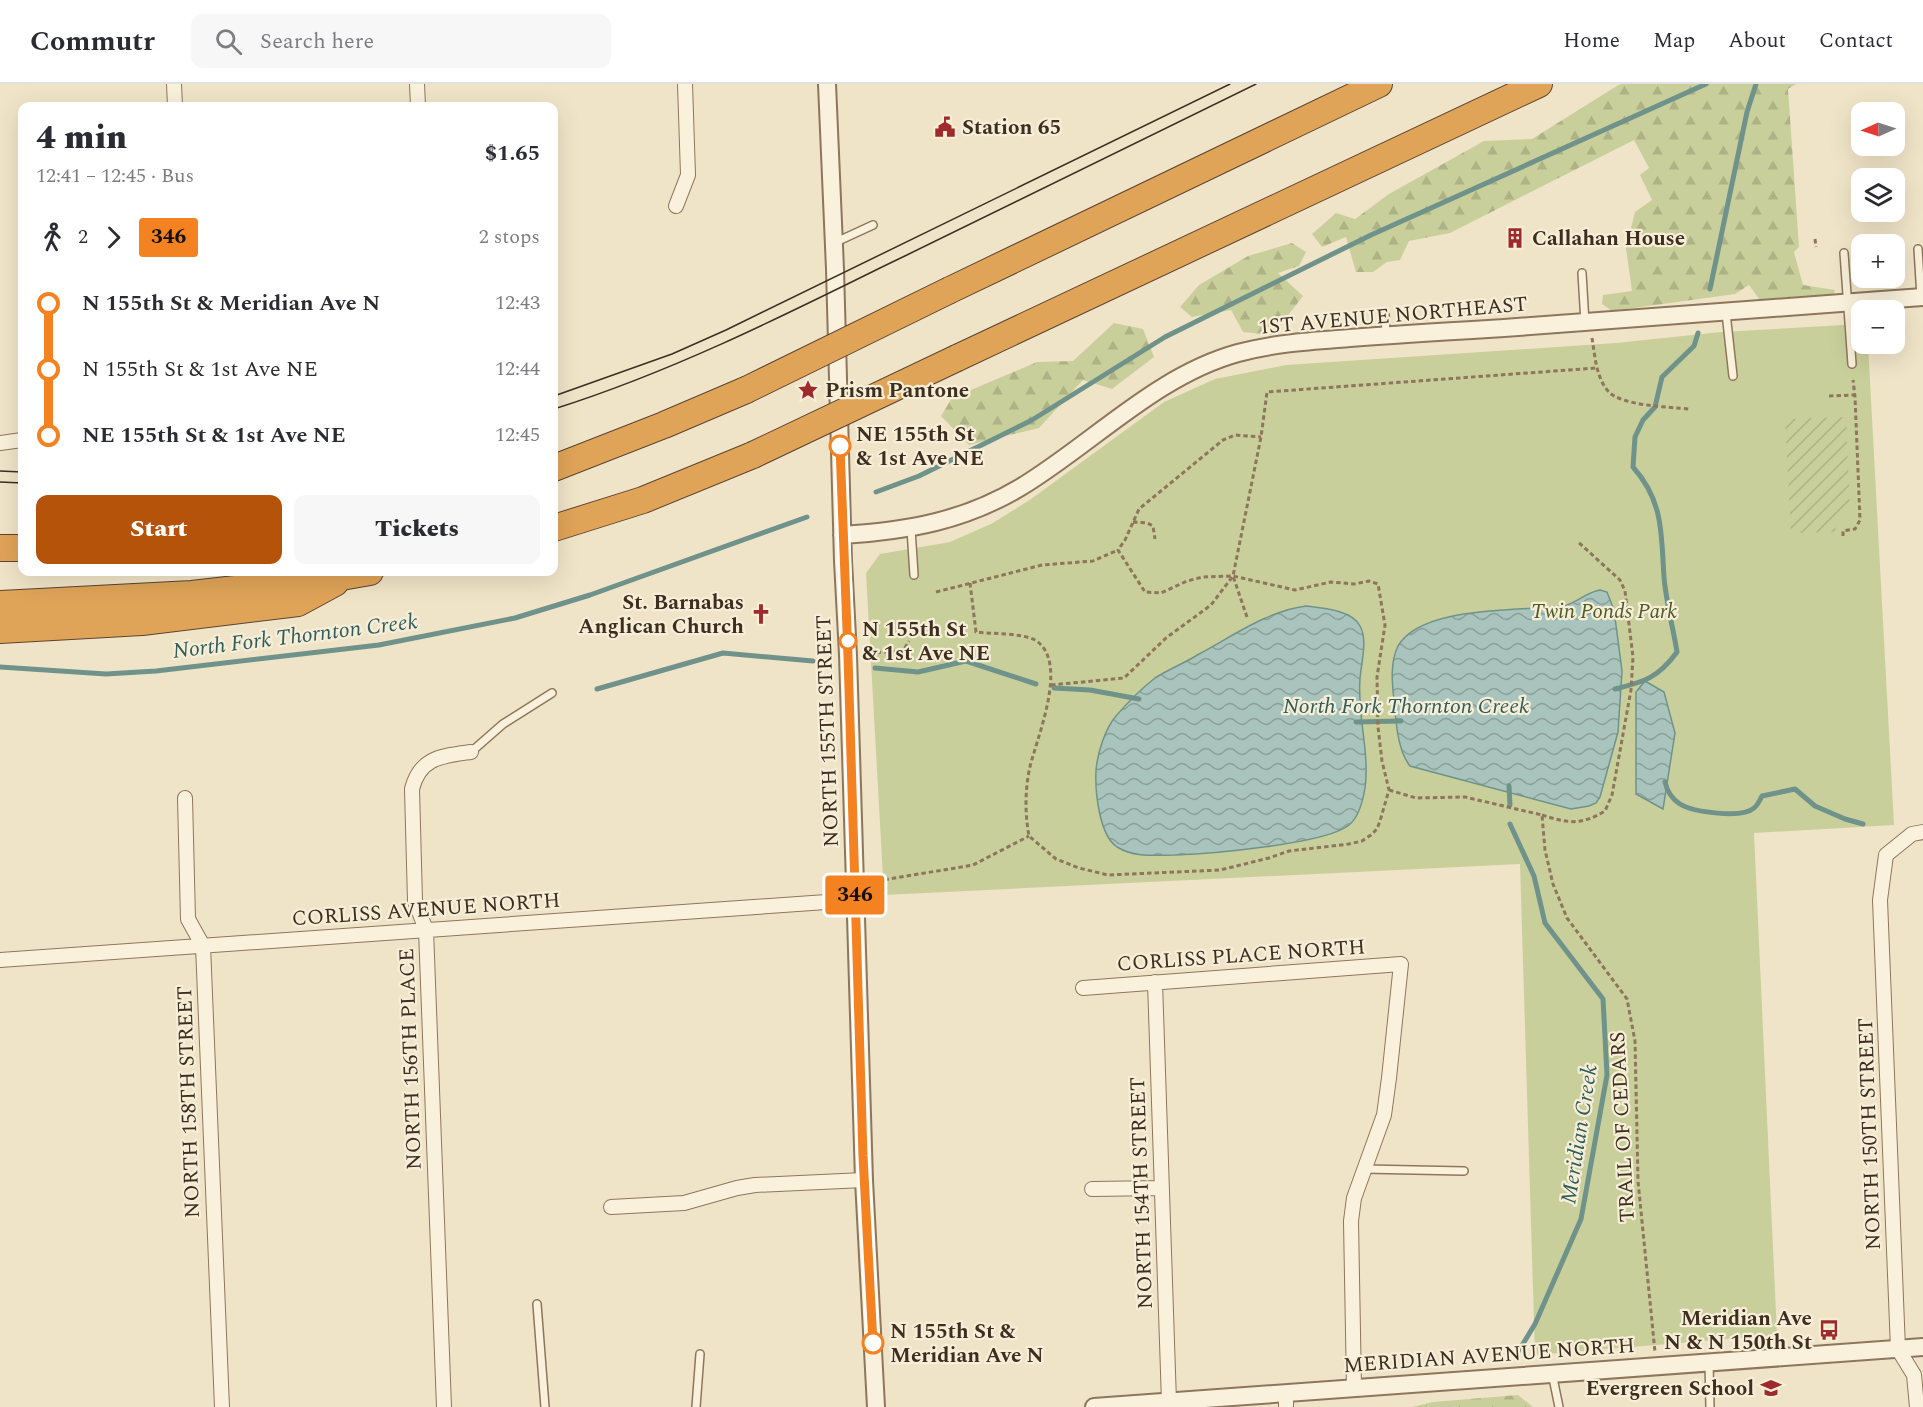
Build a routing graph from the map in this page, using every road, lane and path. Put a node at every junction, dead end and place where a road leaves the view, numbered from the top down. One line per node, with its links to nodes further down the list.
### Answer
1 (174, 84): 7 (street)
2 (417, 84): 8 (street)
3 (685, 84): 9 (street)
4 (827, 84): 12 (street, NORTH 155TH STREET)
5 (1379, 84): 33 (highway, bridge)
6 (1539, 84): 35 (highway, bridge)
7 (175, 102)
8 (418, 102)
9 (676, 207)
10 (873, 225): 12 (lane)
11 (1815, 239): 13 (path)
12 (834, 243): 37 (street, NORTH 155TH STREET)
13 (1816, 247)
14 (1918, 249): 17 (lane)
15 (1844, 253): 18 (lane)
16 (1582, 273): 21 (lane)
17 (1922, 297): 18 (street, 1ST AVENUE NORTHEAST)
18 (1848, 303): 19 (street, 1ST AVENUE NORTHEAST); 23 (lane)
19 (1726, 311): 21 (street, 1ST AVENUE NORTHEAST); 25 (lane)
20 (1385, 315): 22 (lane)
21 (1588, 328): 22 (street, 1ST AVENUE NORTHEAST); 24 (path)
22 (1386, 335): 36 (street, 1ST AVENUE NORTHEAST)
23 (1852, 364)
24 (1596, 368): 29 (path); 30 (path)
25 (1733, 376)
26 (1853, 380): 27 (path)
27 (1854, 394): 28 (path); 38 (path)
28 (1829, 396)
29 (1689, 409)
30 (1260, 437): 34 (path); 47 (path)
31 (18, 440): 32 (street)
32 (0, 442)
33 (558, 466)
34 (1133, 522): 39 (path); 43 (path)
35 (558, 527)
36 (911, 529): 37 (street, 1ST AVENUE NORTHEAST); 44 (lane)
37 (842, 535): 64 (street, NORTH 155TH STREET)
38 (1843, 536)
39 (1155, 539)
40 (1577, 541): 60 (path)
41 (0, 548): 42 (highway)
42 (18, 548)
43 (1118, 550): 47 (path); 48 (path)
44 (914, 575)
45 (341, 576): 50 (highway)
46 (354, 576): 52 (highway)
47 (1233, 576): 51 (path); 55 (path); 58 (path)
48 (970, 583): 49 (path); 55 (path)
49 (936, 592)
50 (0, 604)
51 (1247, 617)
52 (0, 630)
53 (909, 641): 54 (path)
54 (869, 653)
55 (1051, 685): 62 (path)
56 (552, 693): 57 (lane)
57 (471, 752): 65 (street, NORTH 156TH PLACE)
58 (1389, 790): 60 (path); 62 (path)
59 (185, 798): 66 (street, NORTH 158TH STREET)
60 (1542, 814): 81 (path, TRAIL OF CEDARS)
61 (1923, 832): 78 (street, NORTH 150TH STREET)
62 (1029, 836): 63 (path)
63 (877, 881)
64 (855, 900): 65 (street, CORLISS AVENUE NORTH); 72 (street, NORTH 155TH STREET)
65 (426, 930): 66 (street, CORLISS AVENUE NORTH); 87 (street, NORTH 156TH PLACE)
66 (203, 946): 67 (street, CORLISS AVENUE NORTH); 86 (street, NORTH 158TH STREET)
67 (0, 960)
68 (1155, 982): 69 (street, CORLISS PLACE NORTH); 70 (street, CORLISS PLACE NORTH); 73 (street, NORTH 154TH STREET)
69 (1083, 988)
70 (1364, 1169): 71 (lane); 83 (street)
71 (1464, 1171)
72 (864, 1180): 75 (street); 90 (street, NORTH 155TH STREET)
73 (1162, 1188): 74 (street); 85 (street, NORTH 154TH STREET)
74 (1092, 1189)
75 (611, 1207)
76 (537, 1304): 88 (lane)
77 (1923, 1347): 78 (street, MERIDIAN AVENUE NORTH)
78 (1898, 1349): 80 (street, MERIDIAN AVENUE NORTH); 94 (street, NORTH 150TH STREET)
79 (700, 1354): 89 (lane)
80 (1709, 1362): 81 (street, MERIDIAN AVENUE NORTH); 93 (lane)
81 (1656, 1366): 82 (street, MERIDIAN AVENUE NORTH)
82 (1552, 1373): 83 (street, MERIDIAN AVENUE NORTH); 92 (lane)
83 (1354, 1388): 84 (street, MERIDIAN AVENUE NORTH)
84 (1286, 1400): 85 (street, MERIDIAN AVENUE NORTH)
85 (1169, 1402): 91 (street, MERIDIAN AVENUE NORTH)
86 (222, 1407)
87 (444, 1407)
88 (545, 1407)
89 (696, 1407)
90 (876, 1407)
91 (1094, 1407)
92 (1559, 1407)
93 (1710, 1407)
94 (1917, 1407)

